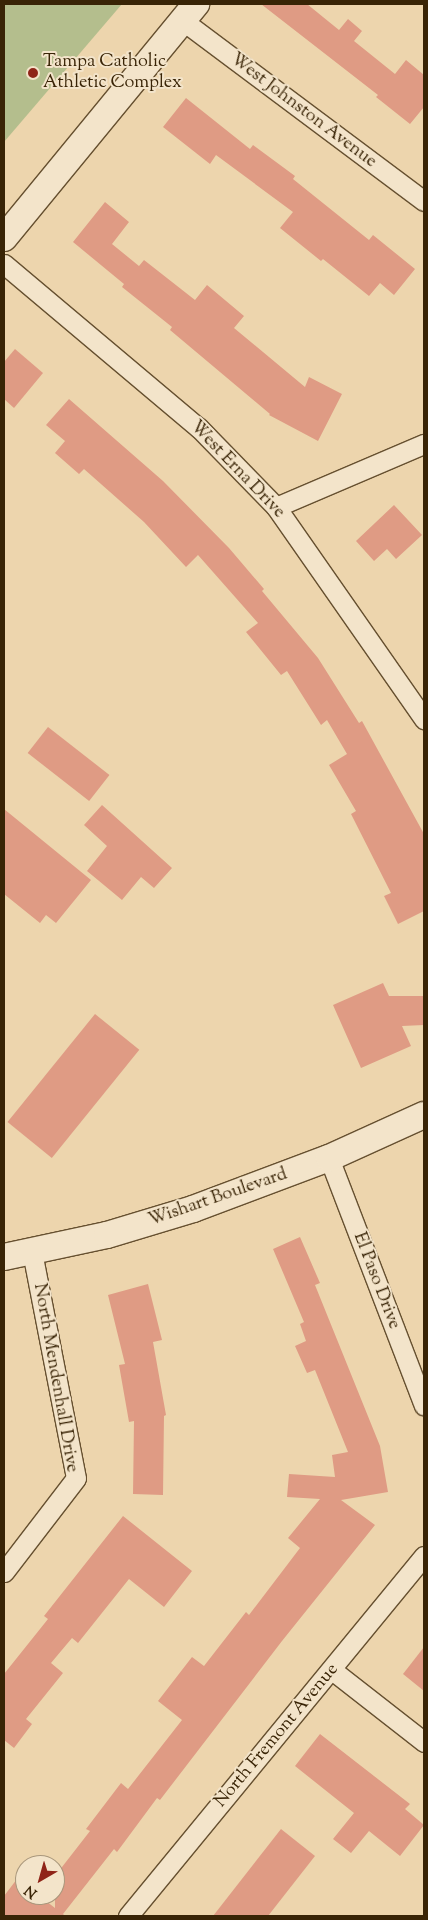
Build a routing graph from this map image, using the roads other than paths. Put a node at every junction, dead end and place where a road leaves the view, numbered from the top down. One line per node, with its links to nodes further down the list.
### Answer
1 (191, 8): 2 (street, West Johnston Avenue); 3 (street)
2 (424, 201)
3 (4, 238)
4 (4, 264): 6 (street, West Erna Drive)
5 (424, 444): 6 (street)
6 (276, 507): 7 (street, West Erna Drive)
7 (424, 719)
8 (424, 1115): 9 (street, Wishart Boulevard)
9 (328, 1158): 10 (street, Wishart Boulevard); 12 (street, El Paso Drive)
10 (32, 1252): 11 (street, Wishart Boulevard); 14 (street, North Mendenhall Drive)
11 (4, 1257)
12 (424, 1405)
13 (424, 1556): 15 (street, North Fremont Avenue)
14 (4, 1572)
15 (332, 1670): 16 (street); 17 (street, North Fremont Avenue)
16 (424, 1742)
17 (128, 1916)

